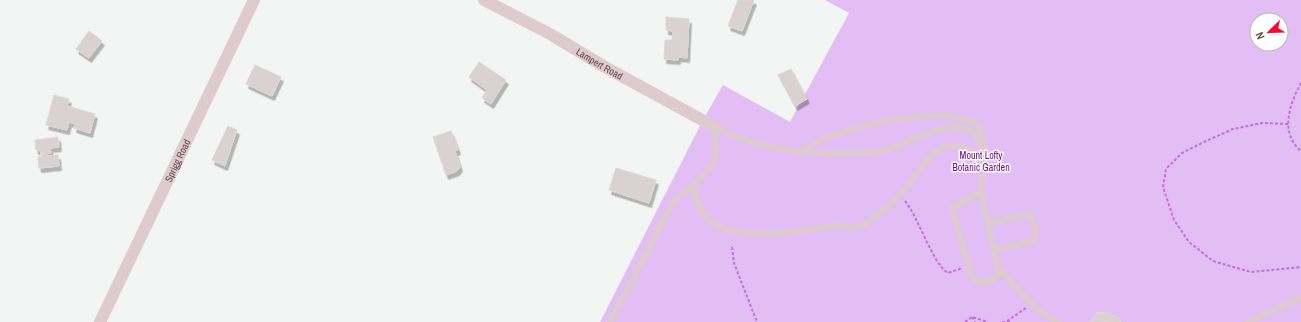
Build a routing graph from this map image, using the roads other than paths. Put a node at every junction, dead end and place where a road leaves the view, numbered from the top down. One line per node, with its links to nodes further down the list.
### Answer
1 (254, 0): 13 (street, Sprigg Road)
2 (484, 0): 3 (street, Lampert Road)
3 (715, 127): 4 (lane); 7 (lane)
4 (801, 152): 5 (lane); 5 (lane)
5 (984, 152): 6 (lane)
6 (983, 161): 7 (lane); 8 (lane)
7 (693, 186): 14 (lane)
8 (981, 192): 9 (lane); 11 (lane)
9 (988, 223): 10 (lane); 10 (lane)
10 (994, 250): 11 (lane)
11 (998, 266): 15 (lane)
12 (1301, 298): 16 (lane)
13 (100, 322)
14 (610, 322)
15 (1058, 322)
16 (1248, 322)

